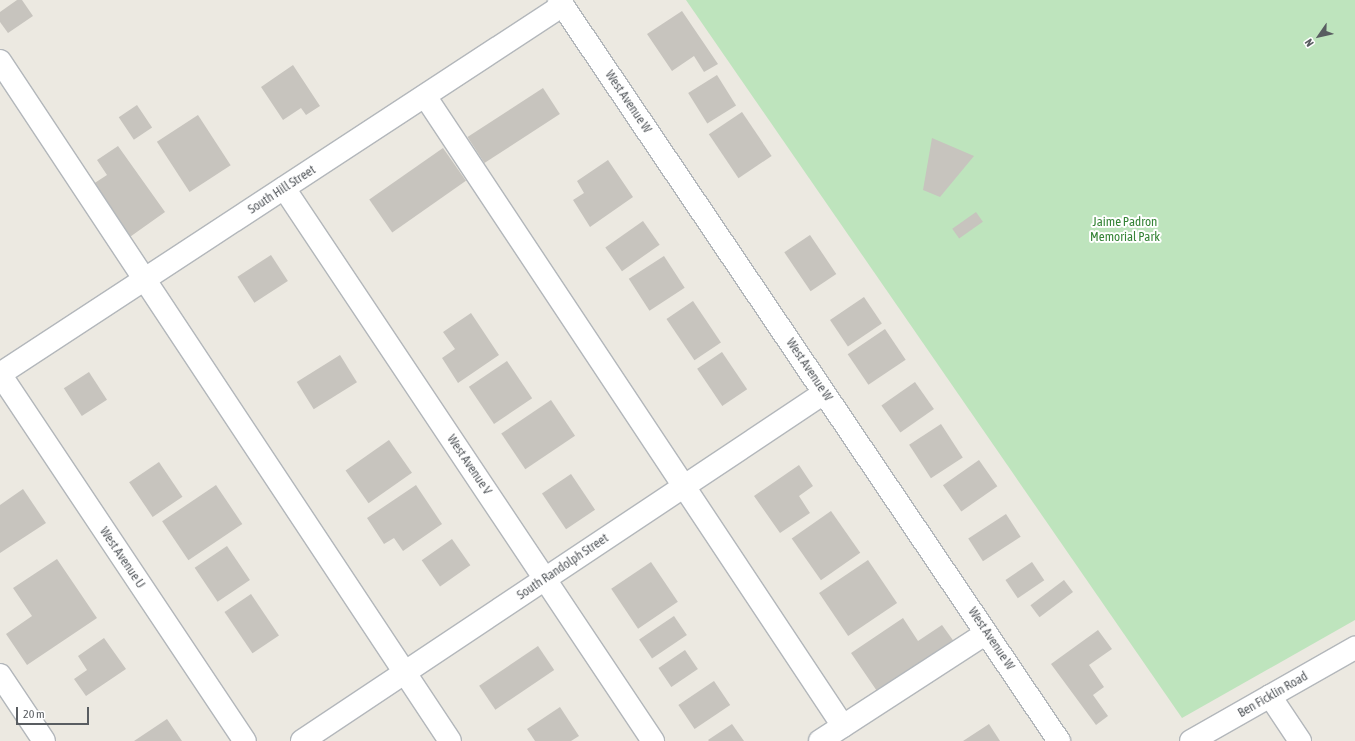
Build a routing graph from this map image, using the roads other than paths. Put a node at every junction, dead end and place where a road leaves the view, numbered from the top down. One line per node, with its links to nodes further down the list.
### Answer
1 (561, 3): 3 (street, South Hill Street); 7 (street, West Avenue W)
2 (0, 61): 5 (street)
3 (426, 96): 4 (street, South Hill Street); 8 (street)
4 (284, 188): 5 (street, South Hill Street); 9 (street, West Avenue V)
5 (144, 280): 6 (street, South Hill Street); 12 (street)
6 (0, 374): 17 (street, West Avenue U)
7 (824, 393): 8 (street, South Randolph Street); 10 (street, West Avenue W)
8 (684, 486): 9 (street, South Randolph Street); 15 (street)
9 (545, 579): 12 (street, South Randolph Street); 20 (street, West Avenue V)
10 (986, 633): 15 (street); 22 (street, West Avenue W)
11 (1355, 648): 14 (street, Ben Ficklin Road)
12 (404, 673): 18 (street, South Randolph Street); 19 (street)
13 (0, 675): 16 (street)
14 (1270, 696): 23 (street, Ben Ficklin Road); 24 (street)
15 (842, 726): 21 (street)
16 (44, 741)
17 (245, 741)
18 (302, 741)
19 (450, 741)
20 (653, 741)
21 (820, 741)
22 (1059, 741)
23 (1191, 741)
24 (1300, 741)

